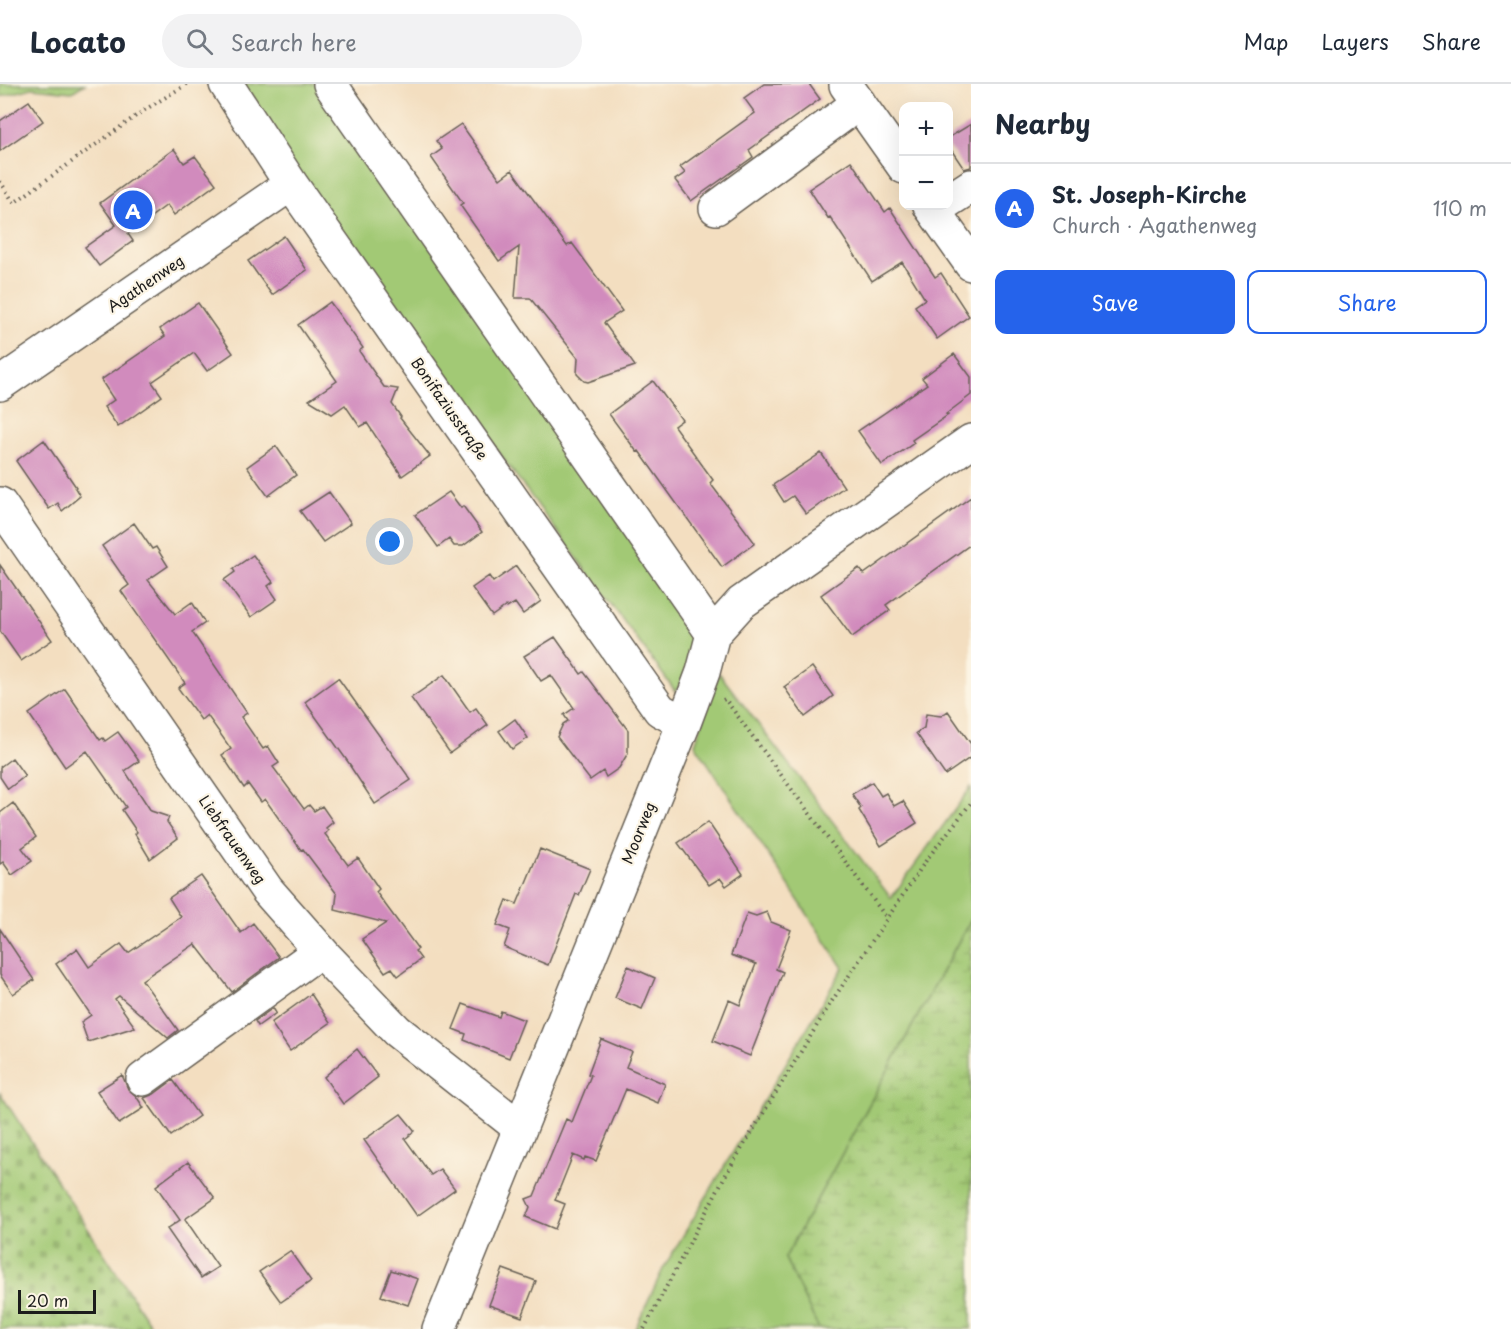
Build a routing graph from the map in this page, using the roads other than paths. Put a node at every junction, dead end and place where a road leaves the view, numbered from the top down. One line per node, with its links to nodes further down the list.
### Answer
1 (226, 84): 5 (street, Bonifaziusstraße)
2 (330, 84): 14 (street)
3 (851, 90): 4 (street); 8 (street)
4 (899, 161)
5 (291, 184): 11 (street, Agathenweg); 15 (street, Bonifaziusstraße)
6 (971, 186): 7 (street)
7 (953, 197)
8 (716, 208)
9 (941, 210): 10 (street)
10 (971, 264)
11 (0, 384)
12 (971, 441): 14 (street, Moorweg)
13 (0, 504): 16 (street, Liebfrauenweg)
14 (713, 634): 15 (street, Moorweg)
15 (684, 723): 18 (street, Moorweg)
16 (320, 951): 17 (street); 18 (street, Liebfrauenweg)
17 (143, 1078)
18 (520, 1128): 19 (street, Moorweg)
19 (439, 1329)

